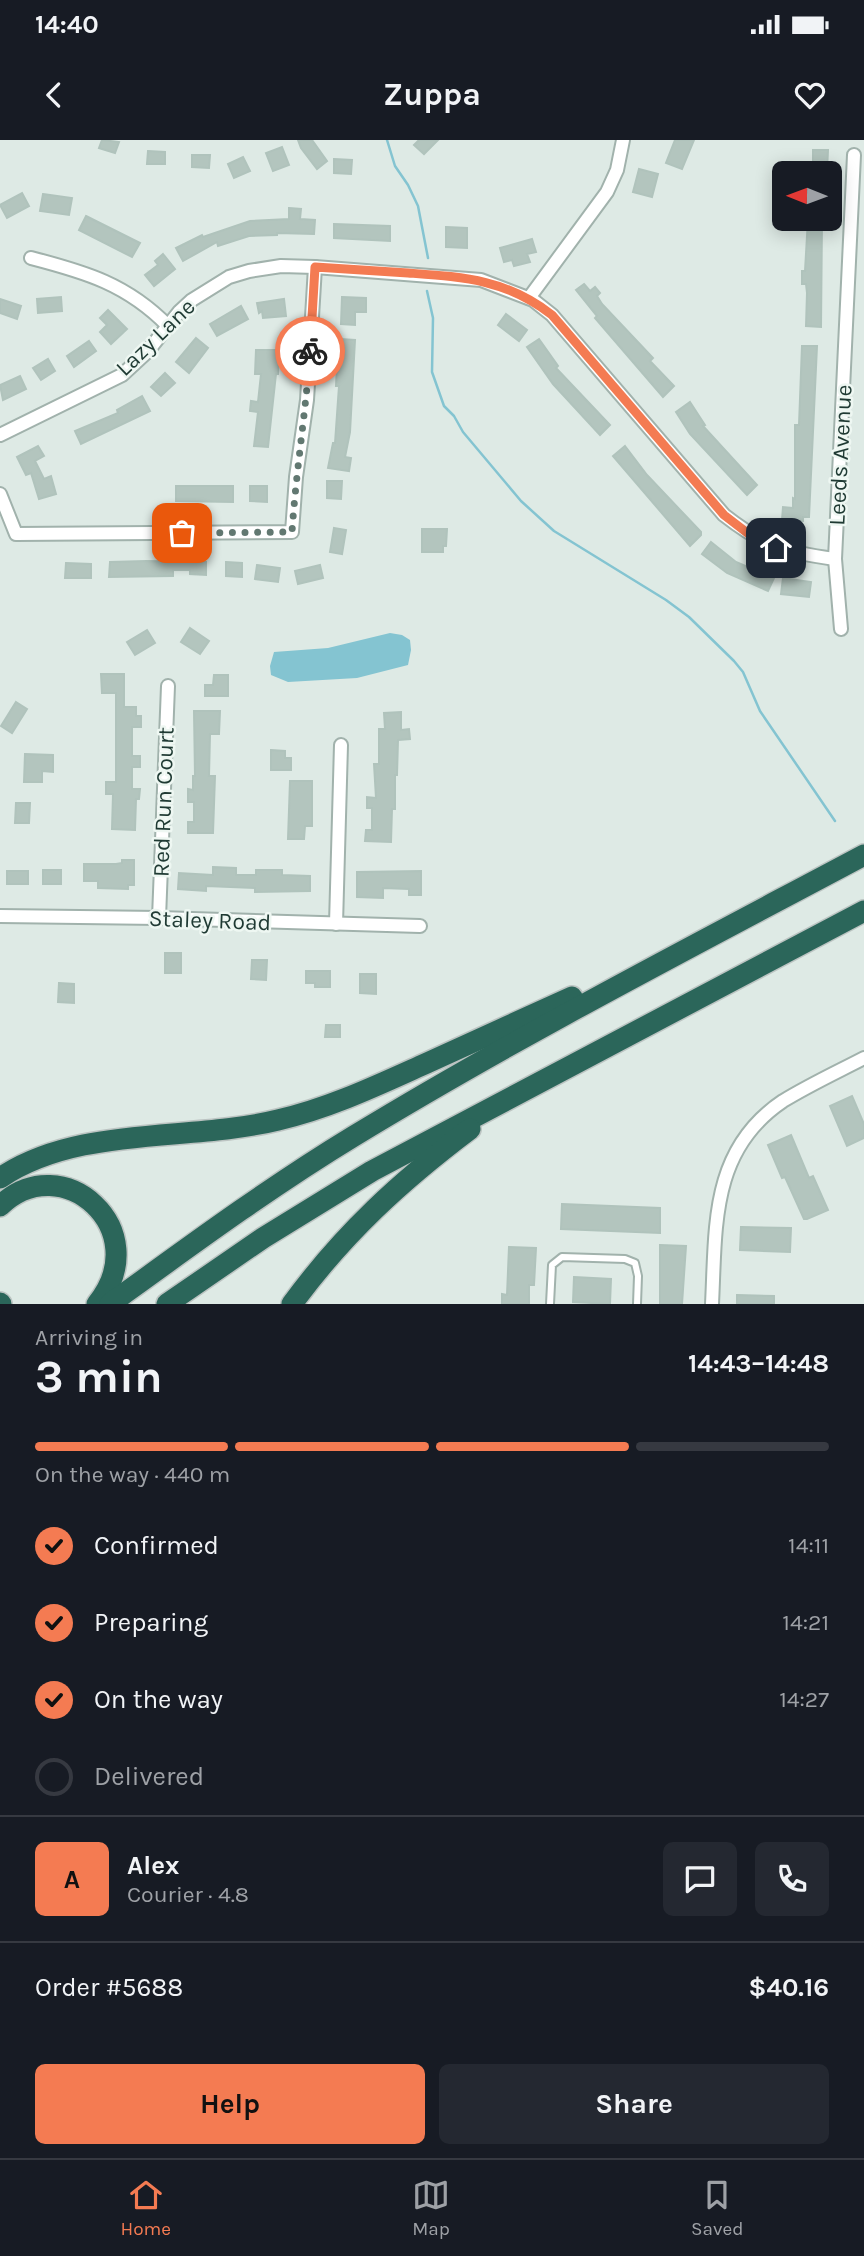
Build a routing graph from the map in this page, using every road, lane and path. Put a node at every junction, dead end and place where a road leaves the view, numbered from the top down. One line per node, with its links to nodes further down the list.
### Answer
1 (623, 140): 5 (street)
2 (854, 155): 9 (street, Leeds Avenue)
3 (31, 258): 6 (street)
4 (315, 267): 5 (street, Lazy Lane); 6 (street, Lazy Lane); 8 (street)
5 (529, 298): 9 (street, Lazy Lane)
6 (168, 326): 7 (street, Lazy Lane)
7 (0, 435)
8 (0, 494)
9 (835, 559): 10 (street, Leeds Avenue)
10 (841, 629)
11 (168, 686): 16 (street, Red Run Court)
12 (341, 745): 17 (street)
13 (864, 855): 18 (highway)
14 (864, 911): 21 (highway)
15 (0, 916): 16 (street, Staley Road)
16 (159, 918): 17 (street, Staley Road)
17 (336, 924): 19 (street, Staley Road)
18 (734, 924): 22 (highway); 25 (highway)
19 (420, 926)
20 (864, 1058): 30 (street)
21 (511, 1098): 26 (highway); 27 (highway)
22 (0, 1178)
23 (0, 1206): 24 (highway)
24 (97, 1304)
25 (110, 1304)
26 (167, 1304)
27 (292, 1304)
28 (550, 1304): 29 (lane)
29 (637, 1304)
30 (712, 1304)

